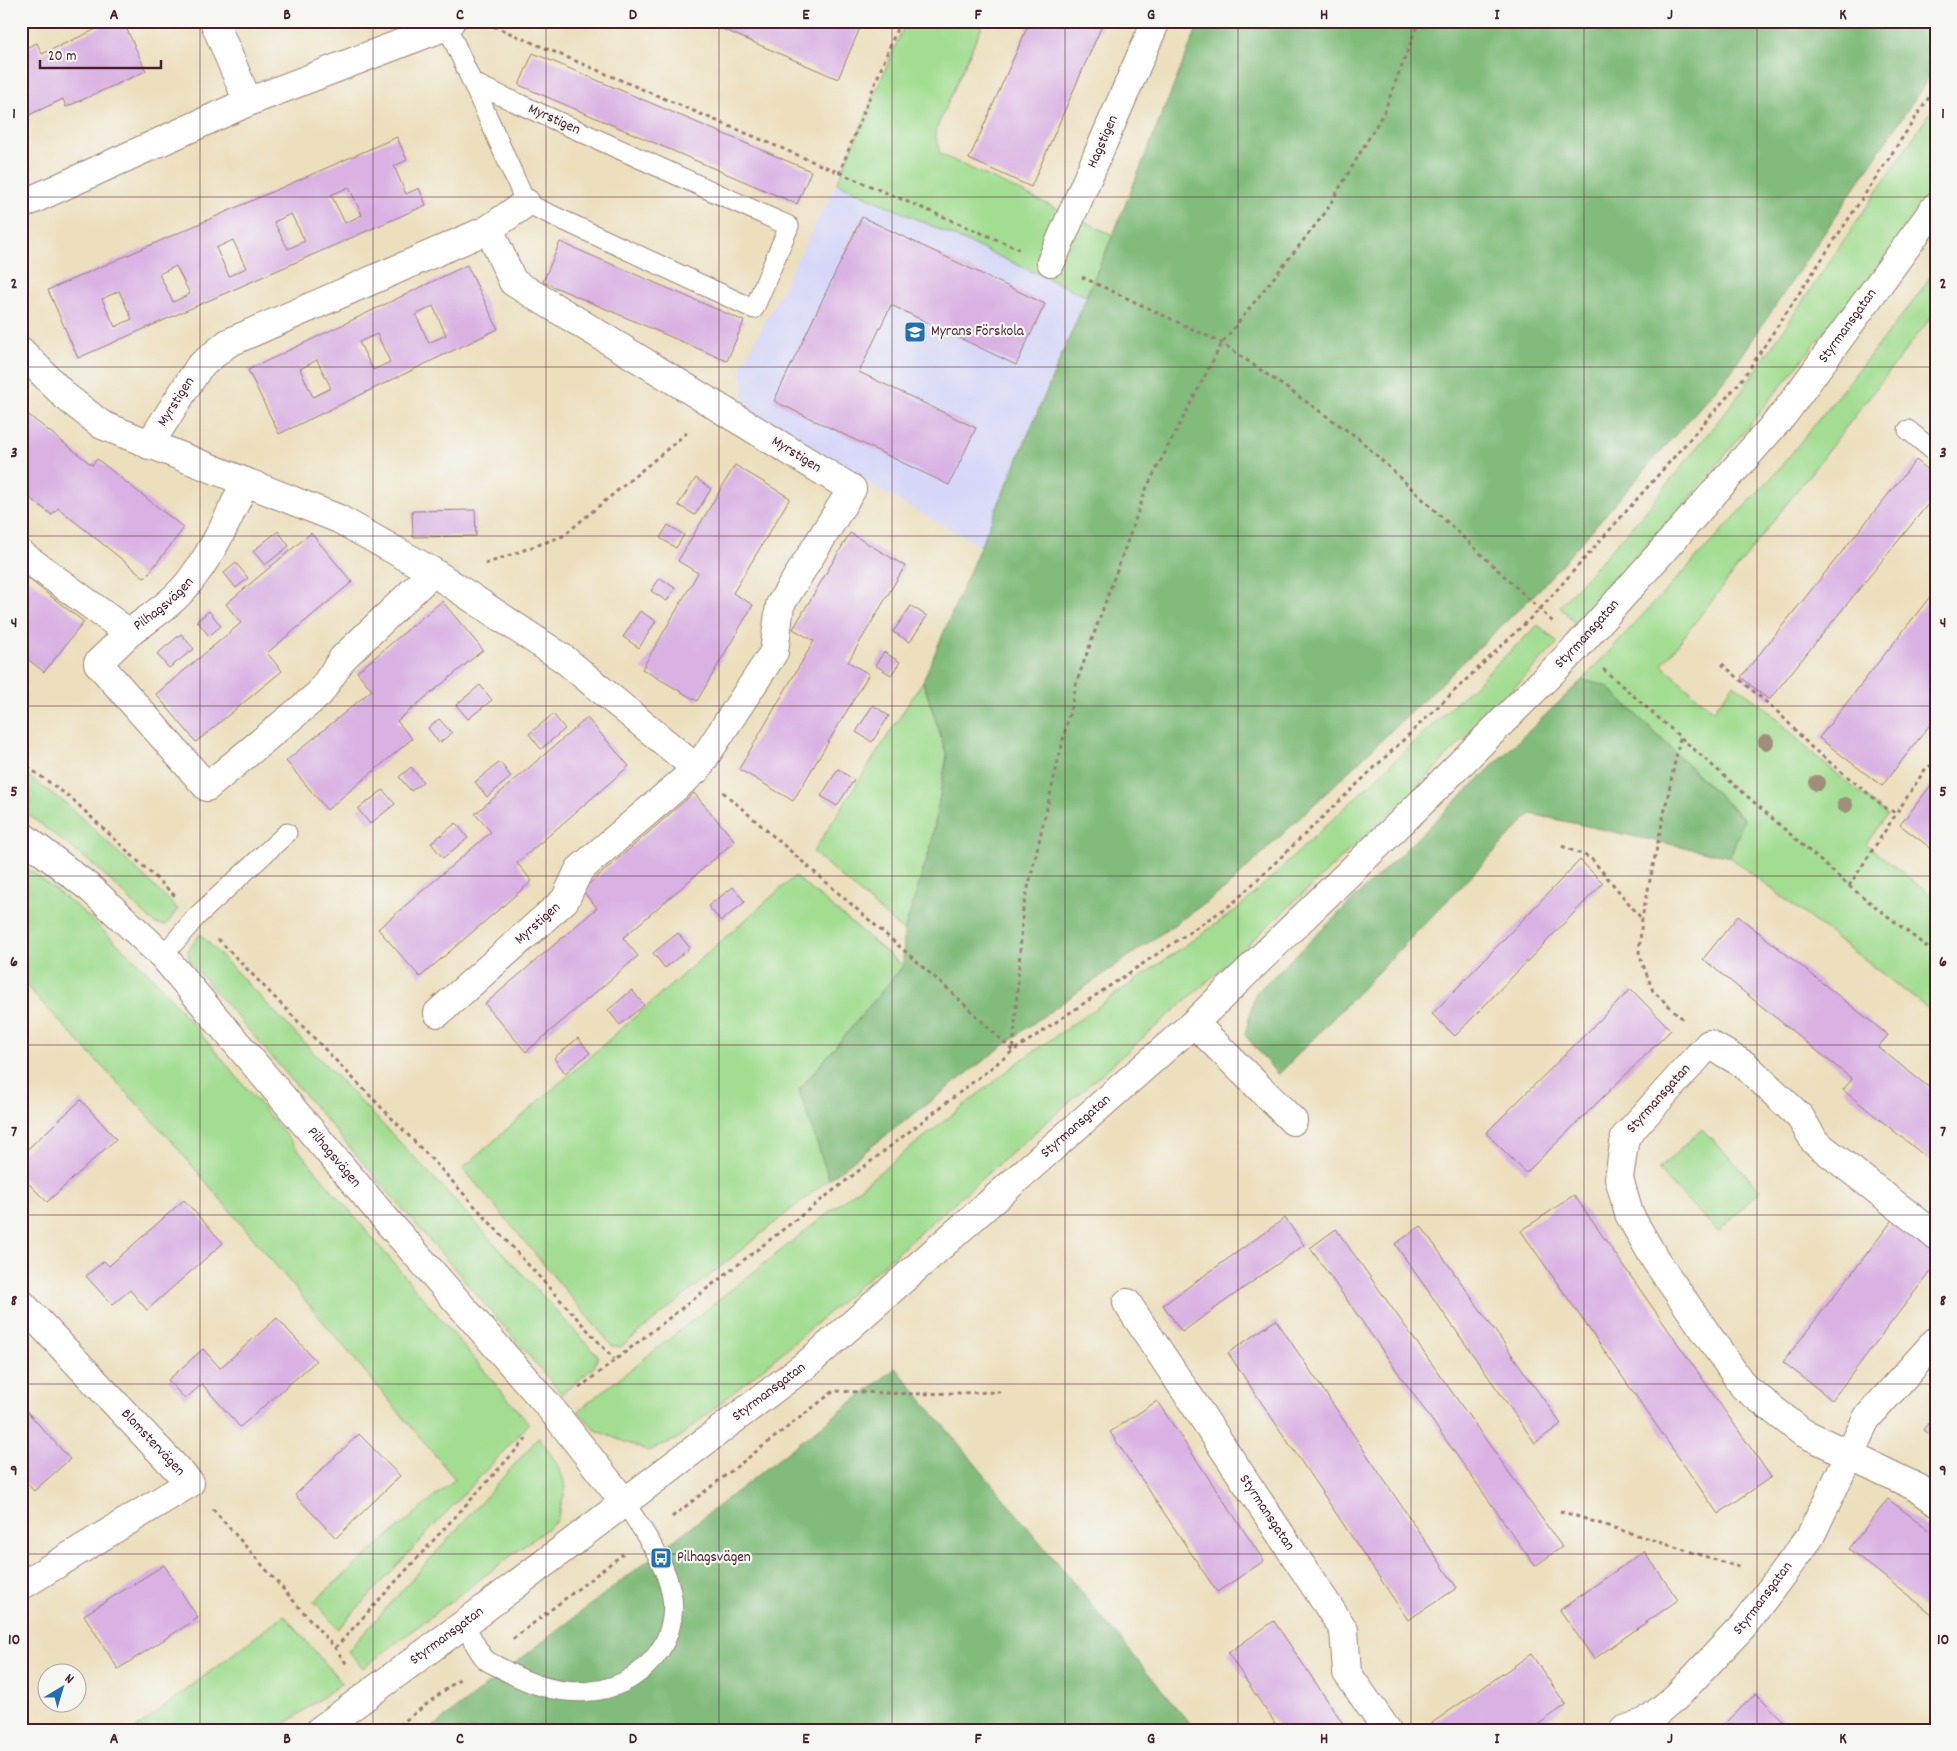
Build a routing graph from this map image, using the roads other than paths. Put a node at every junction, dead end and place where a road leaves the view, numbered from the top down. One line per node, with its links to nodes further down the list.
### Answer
1 (214, 21): 5 (street)
2 (1156, 21): 10 (street, Hagstigen)
3 (449, 24): 4 (lane); 5 (street)
4 (473, 83): 6 (lane); 6 (lane, Myrstigen)
5 (248, 102): 7 (street)
6 (526, 203): 9 (street, Myrstigen)
7 (21, 204)
8 (1936, 206): 24 (street, Styrmansgatan)
9 (489, 229): 13 (street, Myrstigen); 19 (street, Myrstigen)
10 (1051, 262)
11 (21, 351): 13 (street)
12 (1908, 430): 14 (lane)
13 (149, 445): 15 (street, Myrstigen)
14 (1936, 453)
15 (245, 482): 17 (street, Myrstigen); 18 (street, Pilhagsvägen)
16 (21, 554): 18 (street, Pilhagsvägen)
17 (433, 572): 18 (street); 19 (street, Myrstigen)
18 (129, 633)
19 (696, 769): 23 (street, Myrstigen)
20 (288, 833): 22 (lane)
21 (21, 835): 22 (street, Pilhagsvägen)
22 (163, 956): 32 (street, Pilhagsvägen)
23 (438, 1013)
24 (1194, 1022): 25 (street); 32 (street, Styrmansgatan)
25 (1293, 1120)
26 (1936, 1236): 30 (street, Styrmansgatan)
27 (21, 1303): 33 (street, Blomstervägen)
28 (1127, 1303): 37 (street, Styrmansgatan)
29 (1936, 1341): 30 (street, Styrmansgatan)
30 (1851, 1454): 31 (street, Styrmansgatan); 35 (street, Styrmansgatan)
31 (1936, 1501)
32 (625, 1503): 34 (street, Styrmansgatan); 34 (lane)
33 (21, 1586)
34 (464, 1624): 36 (street, Styrmansgatan)
35 (1641, 1727)
36 (320, 1730)
37 (1387, 1730)

